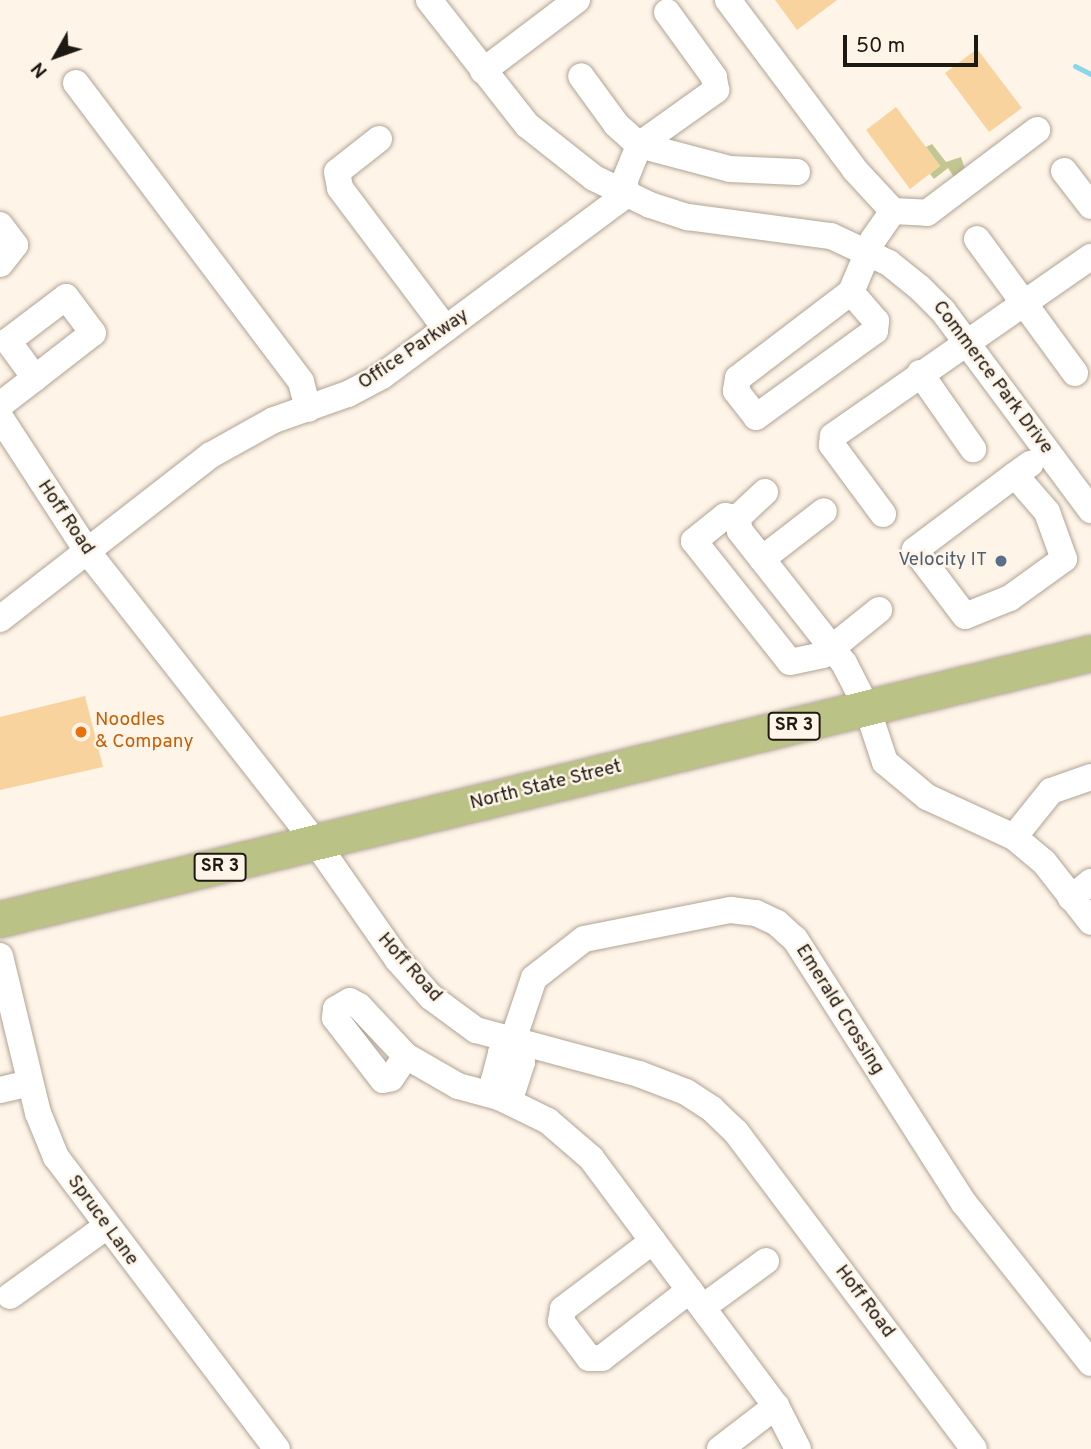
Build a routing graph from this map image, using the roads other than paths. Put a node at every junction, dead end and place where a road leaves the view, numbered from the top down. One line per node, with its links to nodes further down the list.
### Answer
1 (429, 0): 5 (street, Commerce Park Drive)
2 (578, 0): 5 (street)
3 (728, 0): 15 (street)
4 (667, 12): 10 (street)
5 (483, 71): 13 (street, Commerce Park Drive)
6 (581, 76): 10 (street)
7 (76, 83): 29 (street)
8 (1037, 130): 15 (street)
9 (379, 139): 23 (street)
10 (639, 145): 12 (street); 13 (street)
11 (1064, 171): 14 (street)
12 (797, 172)
13 (626, 195): 18 (street, Commerce Park Drive); 23 (street, Office Parkway)
14 (1091, 206)
15 (893, 211): 18 (street)
16 (0, 225): 20 (street)
17 (978, 239): 22 (street)
18 (869, 253): 21 (street); 24 (street, Commerce Park Drive)
19 (1091, 257): 22 (street)
20 (0, 264)
21 (851, 292): 21 (street)
22 (1024, 302): 24 (street); 26 (street)
23 (446, 330): 29 (street, Office Parkway)
24 (965, 341): 25 (street); 32 (street, Commerce Park Drive)
25 (920, 373): 31 (street); 36 (street)
26 (1075, 373)
27 (35, 378): 28 (street)
28 (0, 405)
29 (307, 409): 38 (street, Office Parkway)
30 (0, 417): 38 (street, Hoff Road)
31 (973, 449)
32 (1033, 462): 32 (street); 34 (street, Commerce Park Drive)
33 (765, 492): 37 (street)
34 (1091, 510)
35 (824, 511): 39 (street)
36 (883, 514)
37 (737, 518): 39 (street); 42 (street)
38 (87, 551): 41 (street, Office Parkway); 47 (street, Hoff Road)
39 (762, 559): 42 (street)
40 (879, 610): 42 (street)
41 (0, 619)
42 (832, 648): 44 (street)
43 (1091, 653): 44 (main road, North State Street / SR 3)
44 (867, 708): 46 (street); 47 (main road, North State Street / SR 3)
45 (1091, 777): 46 (street)
46 (1014, 837): 48 (street)
47 (317, 844): 49 (main road, North State Street / SR 3); 52 (street, Hoff Road)
48 (1081, 890): 50 (street)
49 (0, 919)
50 (1091, 922)
51 (0, 956): 54 (street, Spruce Lane)
52 (513, 1040): 56 (street); 62 (street, Emerald Crossing); 67 (street, Hoff Road)
53 (406, 1056): 56 (street)
54 (30, 1083): 55 (street); 57 (street, Spruce Lane)
55 (0, 1090)
56 (499, 1097): 58 (street)
57 (107, 1226): 60 (street); 64 (street, Spruce Lane)
58 (653, 1241): 61 (street); 61 (street)
59 (765, 1261): 61 (street)
60 (10, 1296)
61 (696, 1299): 63 (street)
62 (1091, 1363)
63 (776, 1406): 65 (street); 66 (street)
64 (277, 1449)
65 (720, 1449)
66 (798, 1449)
67 (974, 1449)

